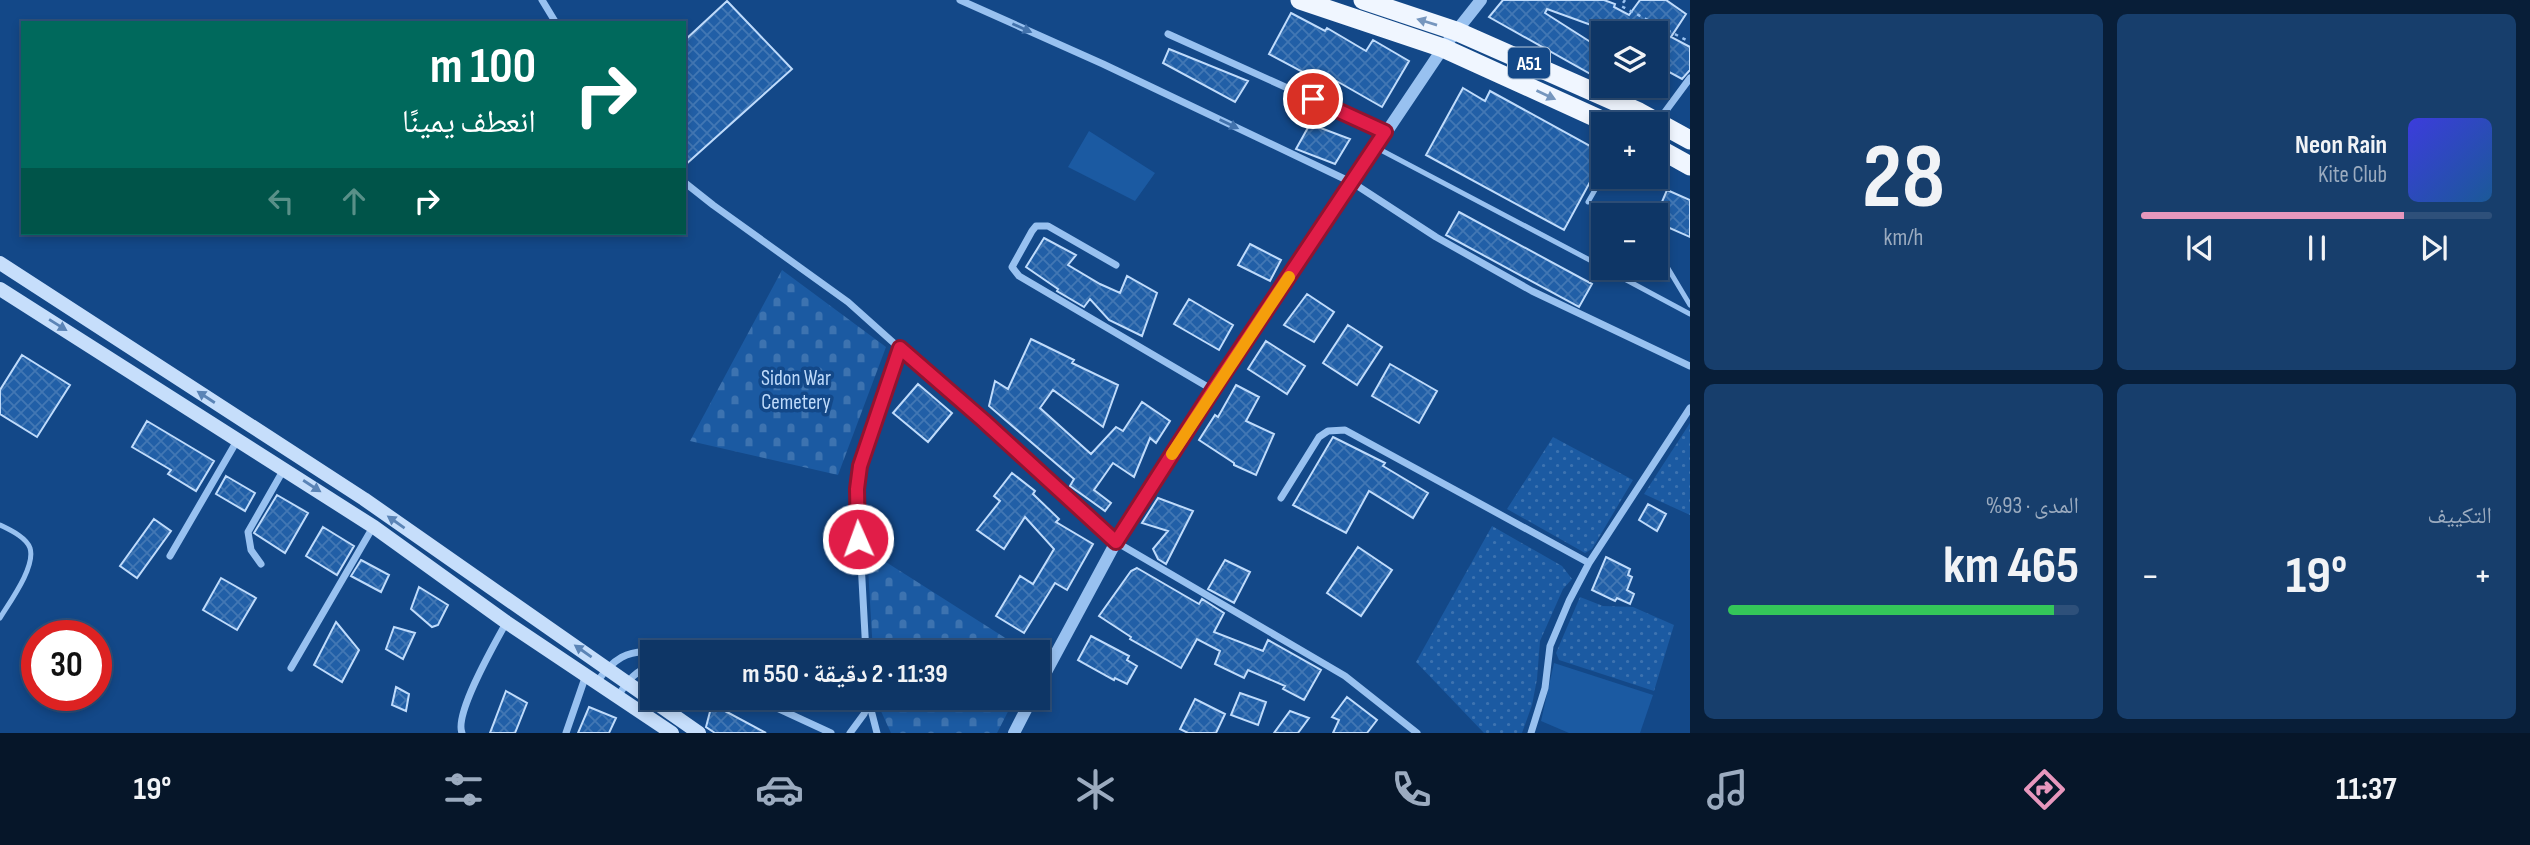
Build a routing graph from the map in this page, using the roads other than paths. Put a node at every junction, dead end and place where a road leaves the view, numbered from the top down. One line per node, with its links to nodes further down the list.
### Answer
1 (542, 0): 6 (street)
2 (960, 0): 20 (street, one-way to 20)
3 (1300, 0): 9 (highway, A51)
4 (1481, 0): 7 (street)
5 (1374, 2): 7 (highway, A51, one-way to 5)
6 (555, 21)
7 (1456, 31): 9 (street); 11 (highway, A51)
8 (1168, 34): 15 (street)
9 (1443, 48): 13 (highway, A51, one-way to 13); 15 (street)
10 (1690, 78): 12 (street)
11 (1635, 112)
12 (1664, 112)
13 (1591, 115)
14 (1668, 128): 16 (highway, A51)
15 (1385, 132): 17 (street)
16 (1690, 140)
17 (1376, 147): 20 (street); 24 (lane)
18 (1668, 154): 19 (highway)
19 (1690, 166)
20 (1353, 183): 34 (street); 36 (street)
21 (686, 184): 32 (street)
22 (1596, 189): 23 (lane)
23 (1588, 202)
24 (1591, 260)
25 (0, 262): 33 (main road)
26 (1116, 265): 36 (street)
27 (1668, 267): 30 (lane)
28 (1628, 280): 31 (lane)
29 (0, 289): 35 (main road, one-way to 35)
30 (1690, 305)
31 (1690, 314)
32 (900, 348): 45 (street); 51 (street)
33 (155, 363): 35 (main road); 40 (main road, one-way to 33)
34 (1690, 366)
35 (144, 379): 38 (main road)
36 (1213, 390): 45 (street)
37 (1690, 408): 47 (street)
38 (238, 439): 39 (main road); 46 (street)
39 (285, 469): 42 (main road, one-way to 42); 48 (street)
40 (360, 497): 42 (main road); 54 (main road, one-way to 40)
41 (1281, 498): 47 (street)
42 (350, 511): 44 (main road)
43 (0, 525): 49 (lane)
44 (374, 527): 50 (main road); 55 (street)
45 (1116, 542): 53 (street); 72 (street)
46 (170, 556)
47 (1588, 563): 73 (street)
48 (261, 564)
49 (0, 618)
50 (506, 622): 57 (main road); 64 (street)
51 (865, 640)
52 (640, 653): 54 (street)
53 (1050, 665)
54 (607, 667): 57 (street); 58 (main road)
55 (291, 668)
56 (640, 670): 58 (street)
57 (592, 678): 59 (main road); 65 (street)
58 (627, 682): 59 (street); 67 (main road)
59 (618, 696): 66 (main road)
60 (781, 710): 68 (street)
61 (866, 710): 69 (street)
62 (871, 710): 70 (street)
63 (1026, 710): 71 (street)
64 (462, 733)
65 (566, 733)
66 (671, 733)
67 (699, 733)
68 (831, 733)
69 (850, 733)
70 (877, 733)
71 (1014, 733)
72 (1417, 733)
73 (1531, 733)

